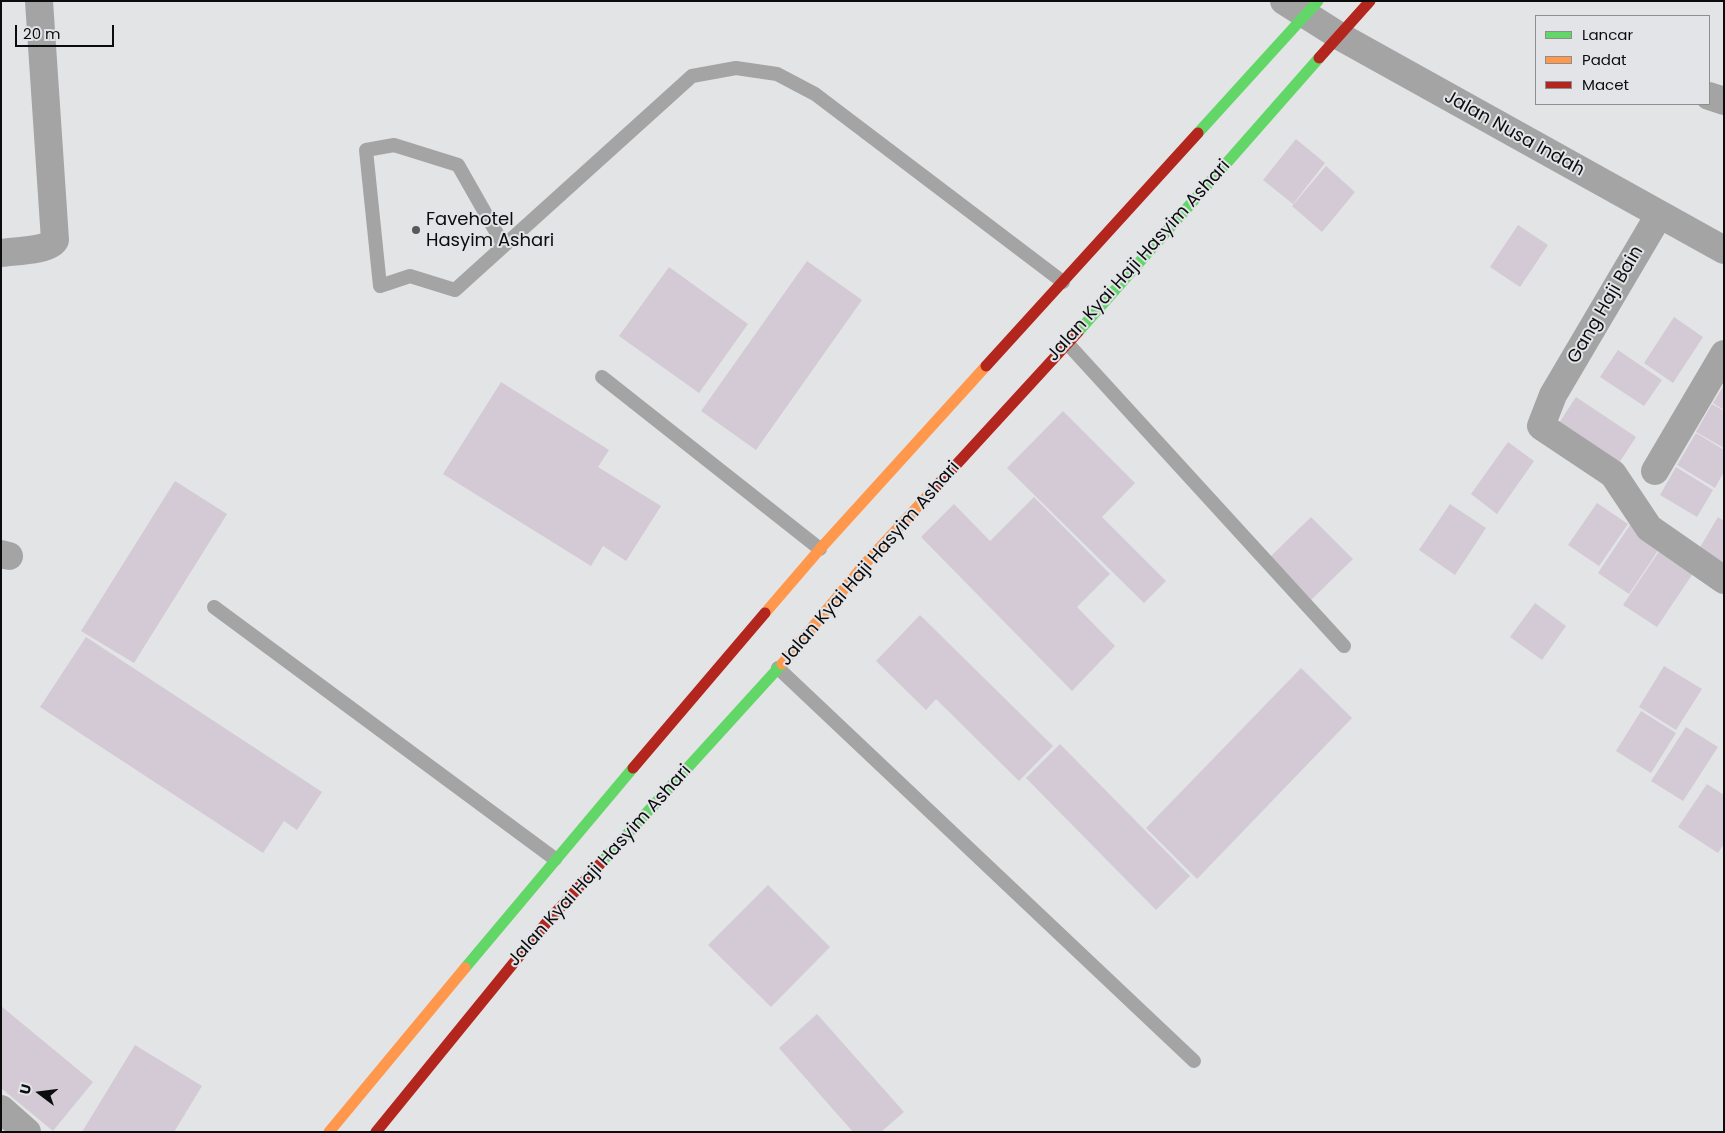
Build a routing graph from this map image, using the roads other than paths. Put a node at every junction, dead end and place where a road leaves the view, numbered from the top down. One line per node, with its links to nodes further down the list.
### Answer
1 (39, 1): 10 (street)
2 (1370, 1): 4 (main road, Jalan Kyai Haji Hasyim Ashari)
3 (1302, 6): 4 (street, Jalan Nusa Indah); 11 (main road, Jalan Kyai Haji Hasyim Ashari)
4 (1341, 37): 7 (street, Jalan Nusa Indah); 12 (main road, Jalan Kyai Haji Hasyim Ashari)
5 (1710, 96): 6 (street)
6 (1724, 101)
7 (1659, 214): 9 (street, Jalan Nusa Indah); 17 (street, Gang Haji Bain)
8 (504, 246): 8 (lane); 11 (lane)
9 (1724, 250)
10 (1, 253)
11 (1063, 282): 16 (main road, Jalan Kyai Haji Hasyim Ashari)
12 (1067, 343): 19 (lane); 20 (main road, Jalan Kyai Haji Hasyim Ashari)
13 (1724, 354): 15 (street)
14 (602, 377): 16 (lane)
15 (1655, 471)
16 (820, 549): 21 (main road, Jalan Kyai Haji Hasyim Ashari)
17 (1724, 580)
18 (214, 607): 21 (lane)
19 (1344, 646)
20 (778, 668): 22 (lane); 26 (main road, Jalan Kyai Haji Hasyim Ashari)
21 (555, 859): 25 (main road, Jalan Kyai Haji Hasyim Ashari)
22 (1194, 1061)
23 (1, 1109): 24 (street)
24 (27, 1132)
25 (329, 1132)
26 (376, 1132)

